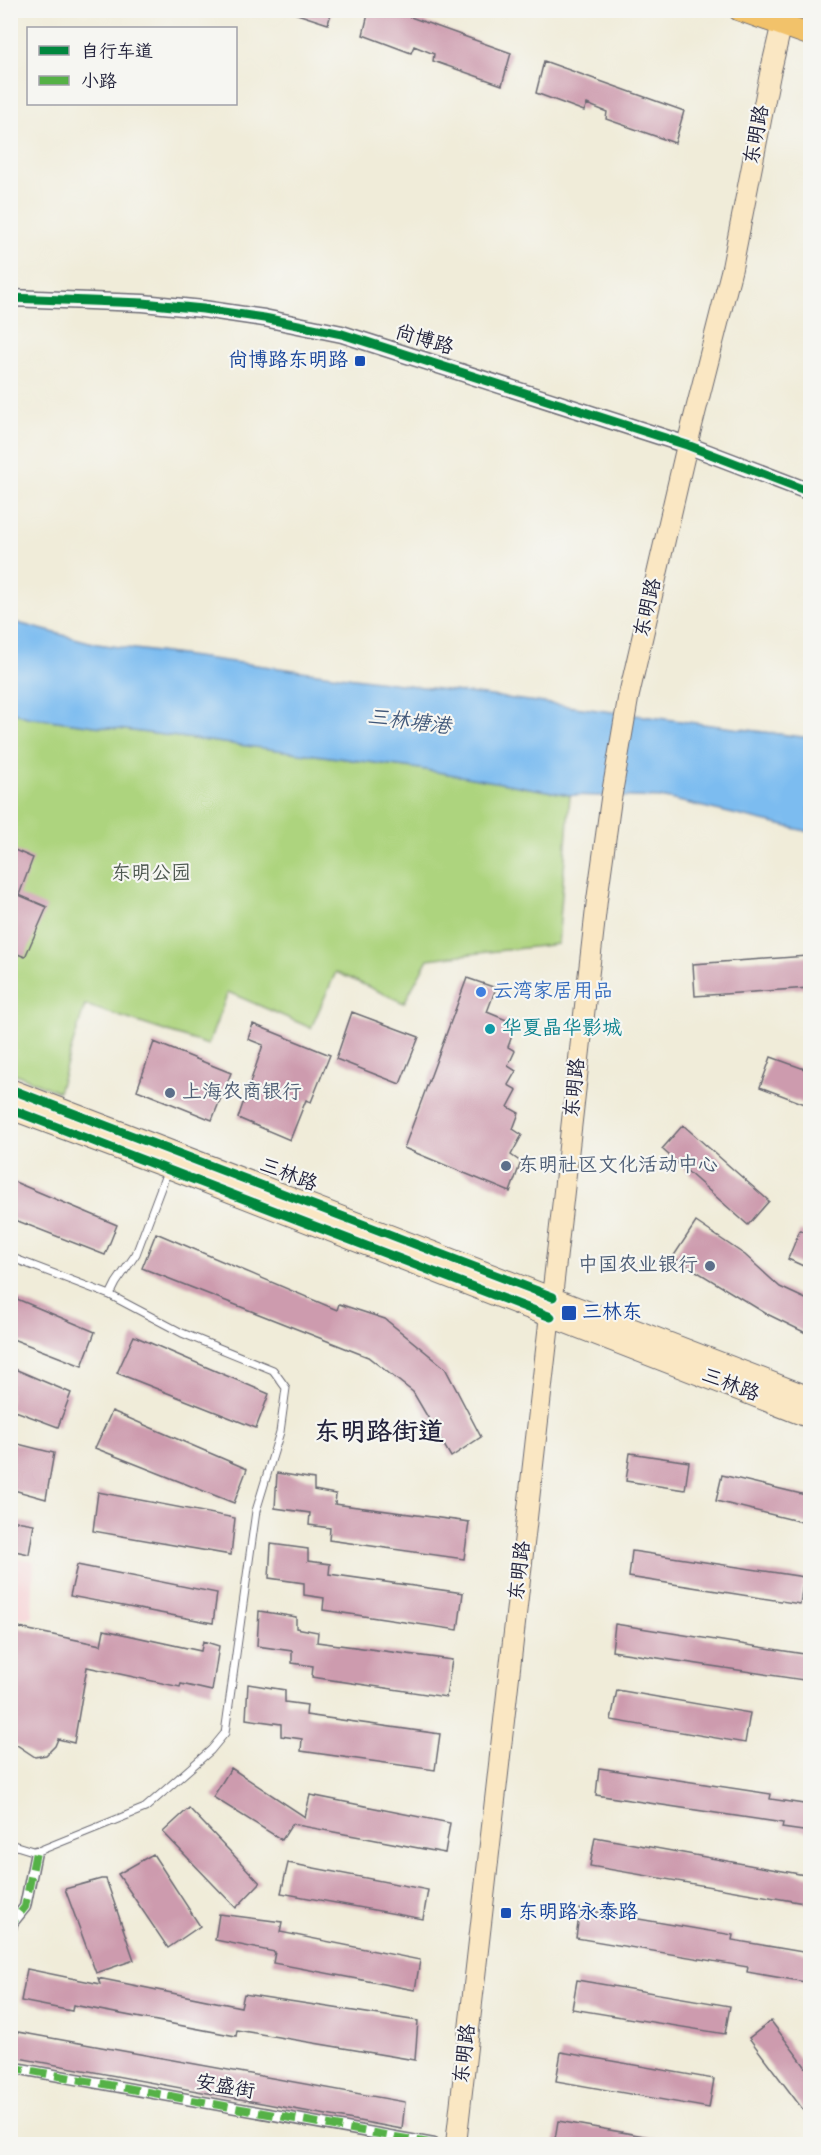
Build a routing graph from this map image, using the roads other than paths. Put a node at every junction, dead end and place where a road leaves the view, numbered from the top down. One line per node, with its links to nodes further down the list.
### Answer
1 (739, 10): 2 (main road)
2 (784, 18): 3 (main road); 5 (main road, 东明路)
3 (810, 34)
4 (10, 298): 5 (street, 尚博路)
5 (687, 445): 6 (street, 尚博路); 12 (main road, 东明路)
6 (810, 492)
7 (10, 1089): 12 (main road, 三林路)
8 (10, 1110): 9 (main road, 三林路)
9 (168, 1168): 11 (lane); 12 (main road, 三林路)
10 (10, 1257): 11 (lane)
11 (110, 1295): 16 (lane)
12 (552, 1307): 13 (main road, 三林路); 14 (main road, 三林路); 20 (main road, 东明路)
13 (810, 1397)
14 (810, 1418)
15 (10, 1844): 16 (lane)
16 (36, 1852): 17 (street)
17 (10, 1932)
18 (10, 2067): 19 (street, 安盛街)
19 (434, 2145)
20 (456, 2145)

